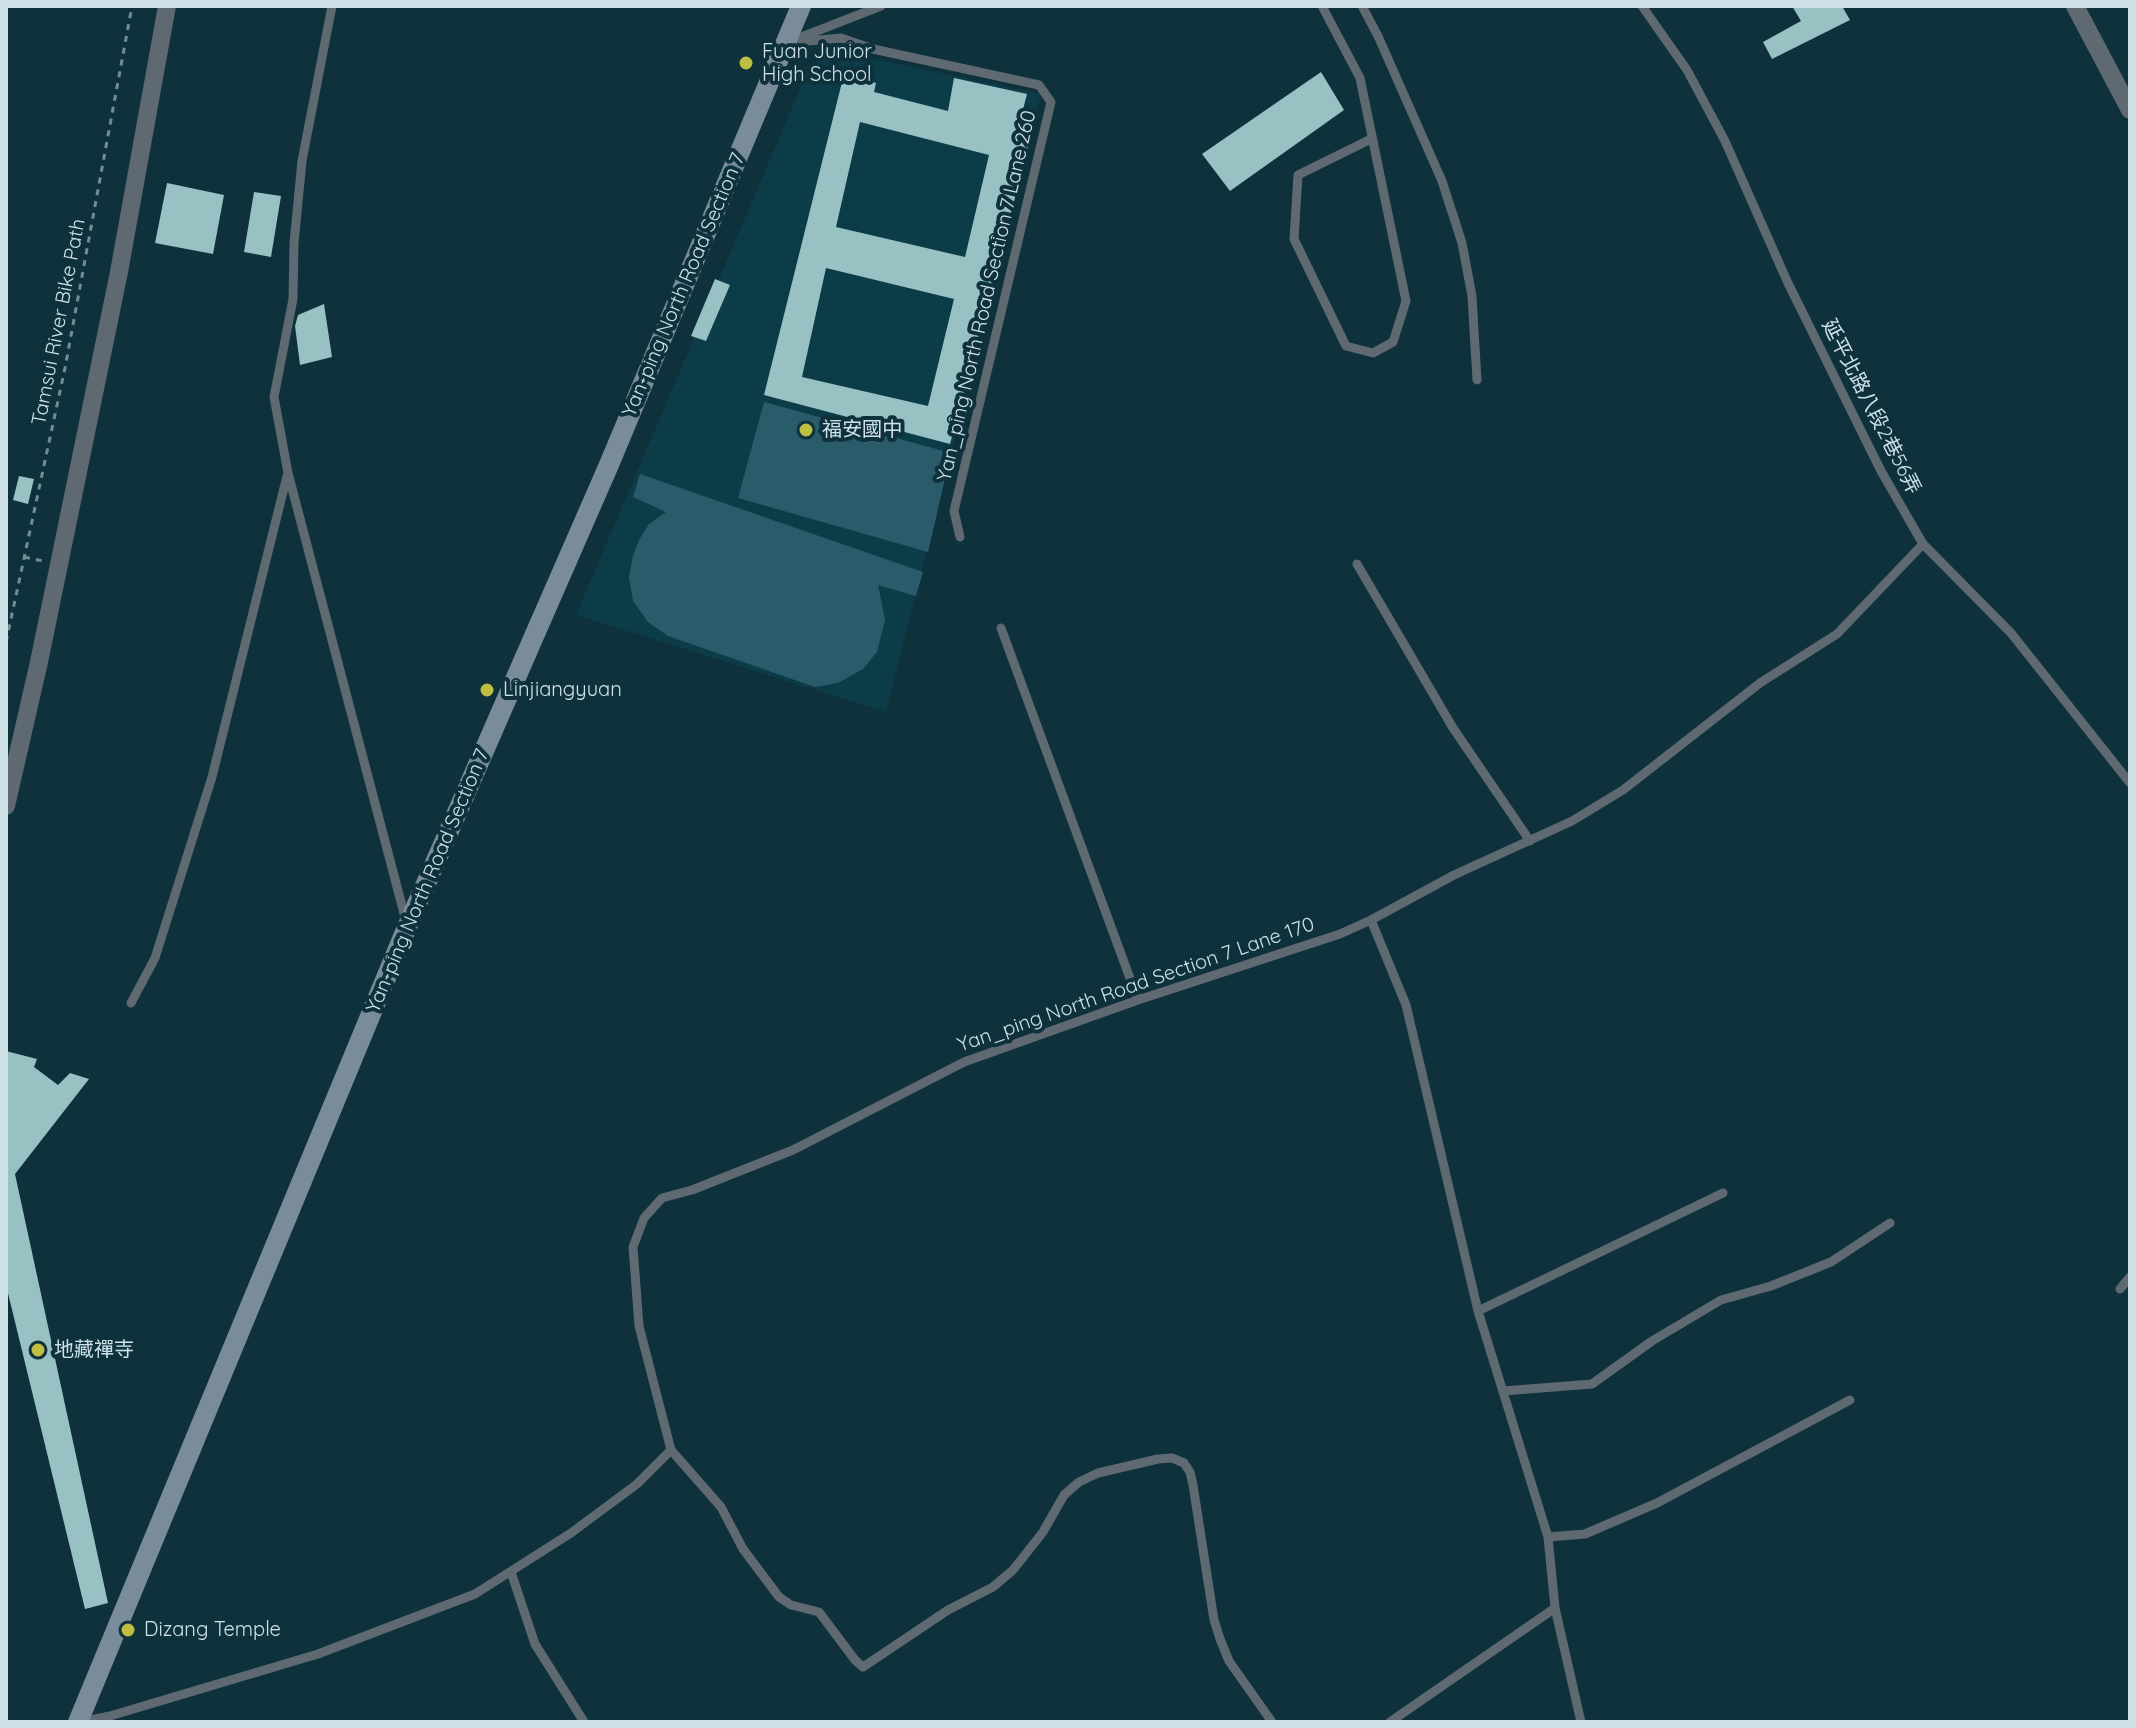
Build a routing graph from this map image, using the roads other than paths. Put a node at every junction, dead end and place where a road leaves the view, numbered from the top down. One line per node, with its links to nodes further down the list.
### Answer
1 (167, 6): 19 (street)
2 (332, 6): 13 (lane)
3 (881, 6): 9 (lane)
4 (1322, 6): 11 (lane)
5 (1362, 6): 12 (lane)
6 (1642, 6): 15 (lane, 延平北路八段2巷56弄)
7 (2075, 6): 10 (street)
8 (794, 9): 9 (street, Yan-ping North Road Section 7)
9 (787, 43): 14 (lane, Yan_ping North Road Section 7 Lane 260); 22 (street, Yan-ping North Road Section 7)
10 (2130, 110)
11 (1371, 139): 11 (lane)
12 (1477, 380)
13 (288, 473): 22 (lane); 24 (lane)
14 (960, 537)
15 (1923, 544): 18 (lane, 延平北路八段2巷56弄); 20 (lane, Yan_ping North Road Section 7 Lane 170)
16 (1357, 564): 20 (lane)
17 (1001, 628): 23 (lane)
18 (2130, 783)
19 (6, 806)
20 (1530, 841): 21 (lane, Yan_ping North Road Section 7 Lane 170)
21 (1371, 920): 23 (lane, Yan_ping North Road Section 7 Lane 170); 29 (lane)
22 (407, 927): 36 (street, Yan-ping North Road Section 7)
23 (1138, 1000): 32 (lane, Yan_ping North Road Section 7 Lane 170)
24 (131, 1003)
25 (1723, 1193): 29 (lane)
26 (1890, 1223): 30 (lane)
27 (2130, 1277): 28 (lane)
28 (2120, 1289)
29 (1478, 1311): 30 (lane)
30 (1503, 1391): 33 (lane)
31 (1850, 1400): 33 (lane)
32 (671, 1450): 34 (lane); 38 (lane)
33 (1548, 1537): 35 (lane)
34 (511, 1572): 36 (lane); 37 (lane)
35 (1555, 1608): 39 (lane); 40 (lane)
36 (79, 1722)
37 (584, 1722)
38 (1272, 1722)
39 (1390, 1722)
40 (1581, 1722)

